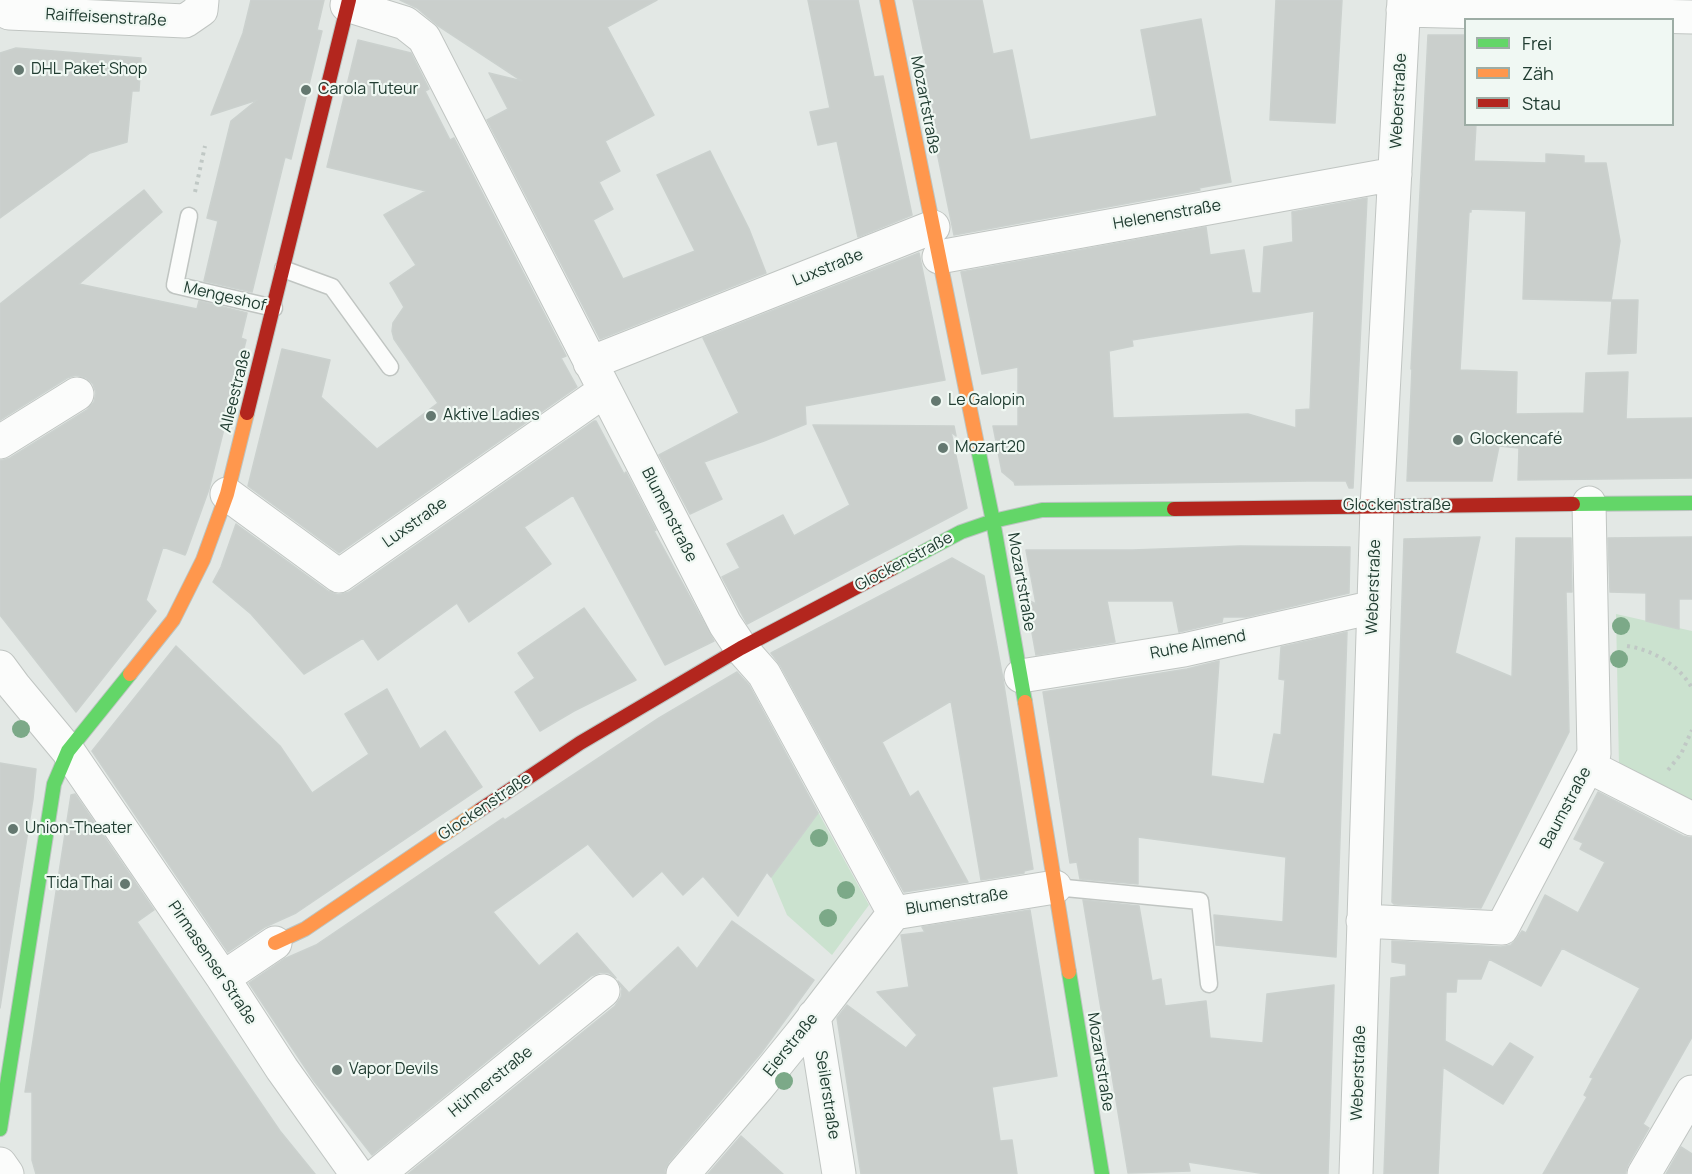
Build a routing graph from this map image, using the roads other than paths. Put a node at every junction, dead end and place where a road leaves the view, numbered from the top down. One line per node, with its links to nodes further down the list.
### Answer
1 (202, 0): 5 (street, Raiffeisenstraße)
2 (887, 0): 9 (street, Mozartstraße)
3 (348, 3): 10 (street, Alleestraße); 12 (street, Blumenstraße)
4 (1404, 5): 6 (street); 7 (street, Weberstraße)
5 (3, 14)
6 (1692, 17)
7 (1395, 174): 9 (street, Helenenstraße); 20 (street, Weberstraße)
8 (189, 216): 11 (lane, Mengeshof)
9 (936, 242): 12 (street, Luxstraße); 21 (street, Mozartstraße)
10 (283, 269): 11 (street, Alleestraße); 13 (lane)
11 (274, 308): 17 (street, Alleestraße)
12 (590, 363): 14 (street, Blumenstraße)
13 (390, 367)
14 (604, 391): 17 (street, Luxstraße); 23 (street, Blumenstraße)
15 (77, 394): 16 (street)
16 (0, 442)
17 (227, 494): 26 (street, Alleestraße)
18 (1589, 503): 19 (street, Glockenstraße); 20 (street, Glockenstraße); 27 (street, Baumstraße)
19 (1692, 503)
20 (1377, 507): 21 (street, Glockenstraße); 22 (street, Weberstraße)
21 (993, 521): 23 (street, Glockenstraße); 24 (street, Mozartstraße)
22 (1374, 607): 24 (street, Ruhe Almend); 31 (street, Weberstraße)
23 (741, 648): 30 (street, Blumenstraße); 32 (street, Glockenstraße)
24 (1021, 676): 29 (street, Mozartstraße)
25 (5, 684): 26 (street, Pirmasenser Straße)
26 (69, 751): 33 (street, Pirmasenser Straße); 38 (street, Alleestraße)
27 (1588, 766): 28 (street); 31 (street, Baumstraße)
28 (1692, 819)
29 (1055, 887): 30 (street, Blumenstraße); 34 (lane); 45 (street, Mozartstraße)
30 (894, 913): 36 (street, Eierstraße)
31 (1363, 921): 46 (street, Weberstraße)
32 (275, 943): 33 (street, Glockenstraße)
33 (223, 978): 41 (street, Pirmasenser Straße)
34 (1209, 984)
35 (603, 991): 42 (street, Hühnerstraße)
36 (814, 1016): 43 (street, Eierstraße); 44 (street, Seilerstraße)
37 (1692, 1092): 47 (street)
38 (0, 1129)
39 (0, 1164): 40 (street)
40 (7, 1174)
41 (357, 1174)
42 (378, 1174)
43 (683, 1174)
44 (839, 1174)
45 (1102, 1174)
46 (1356, 1174)
47 (1644, 1174)

